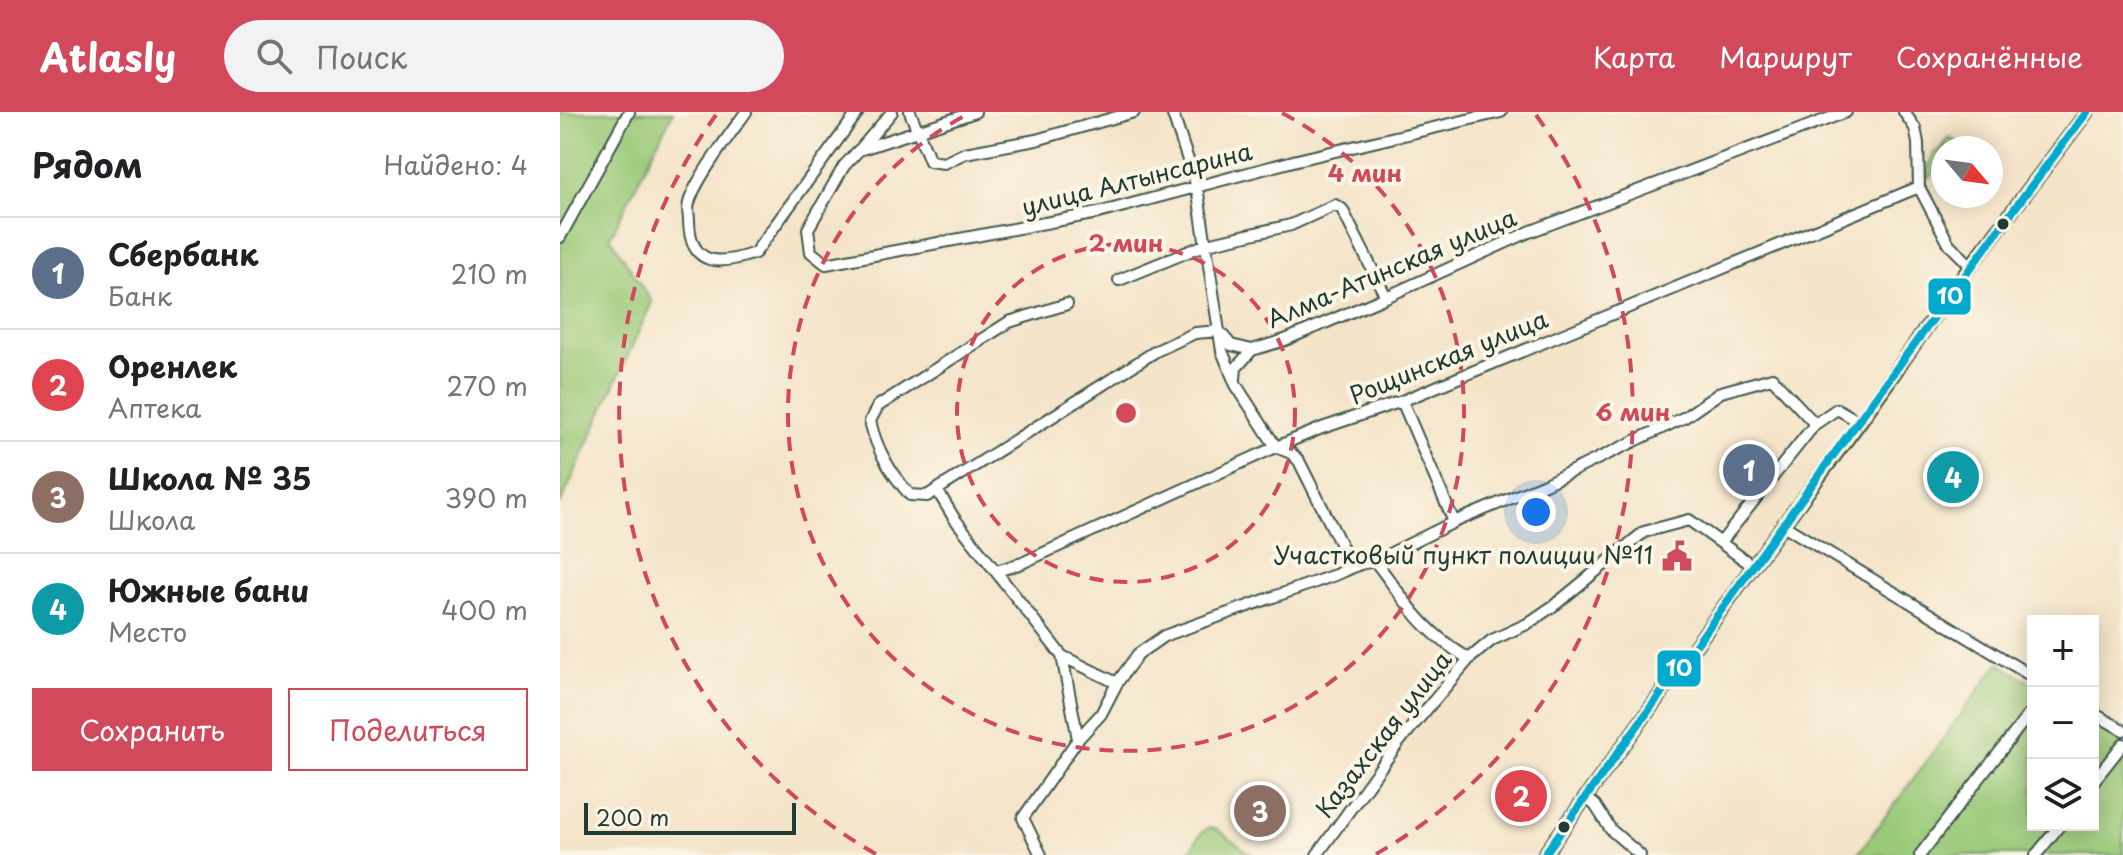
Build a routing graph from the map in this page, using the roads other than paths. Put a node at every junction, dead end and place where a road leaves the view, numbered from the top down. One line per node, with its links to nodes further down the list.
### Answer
1 (629, 112): 17 (street)
2 (746, 112): 3 (street)
3 (858, 112)
4 (892, 112): 14 (street)
5 (910, 112): 13 (street)
6 (975, 112): 13 (street)
7 (1134, 112): 13 (street)
8 (1172, 112): 15 (street)
9 (1501, 112): 15 (street, улица Алтынсарина)
10 (1846, 112): 21 (street, Алма-Атинская улица)
11 (2084, 113): 19 (main road)
12 (1906, 114): 16 (street)
13 (917, 130): 14 (street)
14 (859, 150): 15 (street, улица Алтынсарина)
15 (1197, 187): 18 (street)
16 (1919, 187): 19 (street); 26 (street, Рощинская улица)
17 (560, 237)
18 (1207, 244): 20 (street); 21 (street); 23 (street)
19 (1971, 266): 27 (main road)
20 (1119, 280)
21 (1386, 297): 24 (street, Алма-Атинская улица)
22 (1067, 304): 30 (street)
23 (1219, 331): 24 (street, Алма-Атинская улица); 25 (street); 30 (street)
24 (1252, 350): 25 (street)
25 (1236, 385): 29 (street)
26 (1402, 401): 29 (street, Рощинская улица); 31 (street)
27 (1860, 422): 28 (street); 32 (main road)
28 (1815, 424): 31 (street); 33 (street)
29 (1276, 447): 36 (street); 37 (street, Рощинская улица)
30 (937, 490): 37 (street)
31 (1454, 522): 34 (street)
32 (1783, 525): 35 (main road); 40 (street)
33 (1722, 541): 35 (street); 39 (street, Казахская улица)
34 (1375, 561): 36 (street); 39 (street)
35 (1753, 566): 48 (main road)
36 (1352, 567): 41 (street)
37 (997, 571): 38 (street)
38 (1062, 656): 41 (street); 45 (street)
39 (1469, 659): 51 (street, Казахская улица)
40 (2027, 673)
41 (1117, 683): 45 (street)
42 (2099, 716): 44 (street)
43 (2027, 717): 54 (street)
44 (2123, 730)
45 (1078, 739): 50 (street)
46 (2123, 744): 47 (street)
47 (2099, 774)
48 (1586, 798): 52 (main road); 53 (street)
49 (2055, 831): 55 (street)
50 (1041, 855)
51 (1317, 855)
52 (1544, 855)
53 (1640, 855)
54 (1920, 855)
55 (2036, 855)

